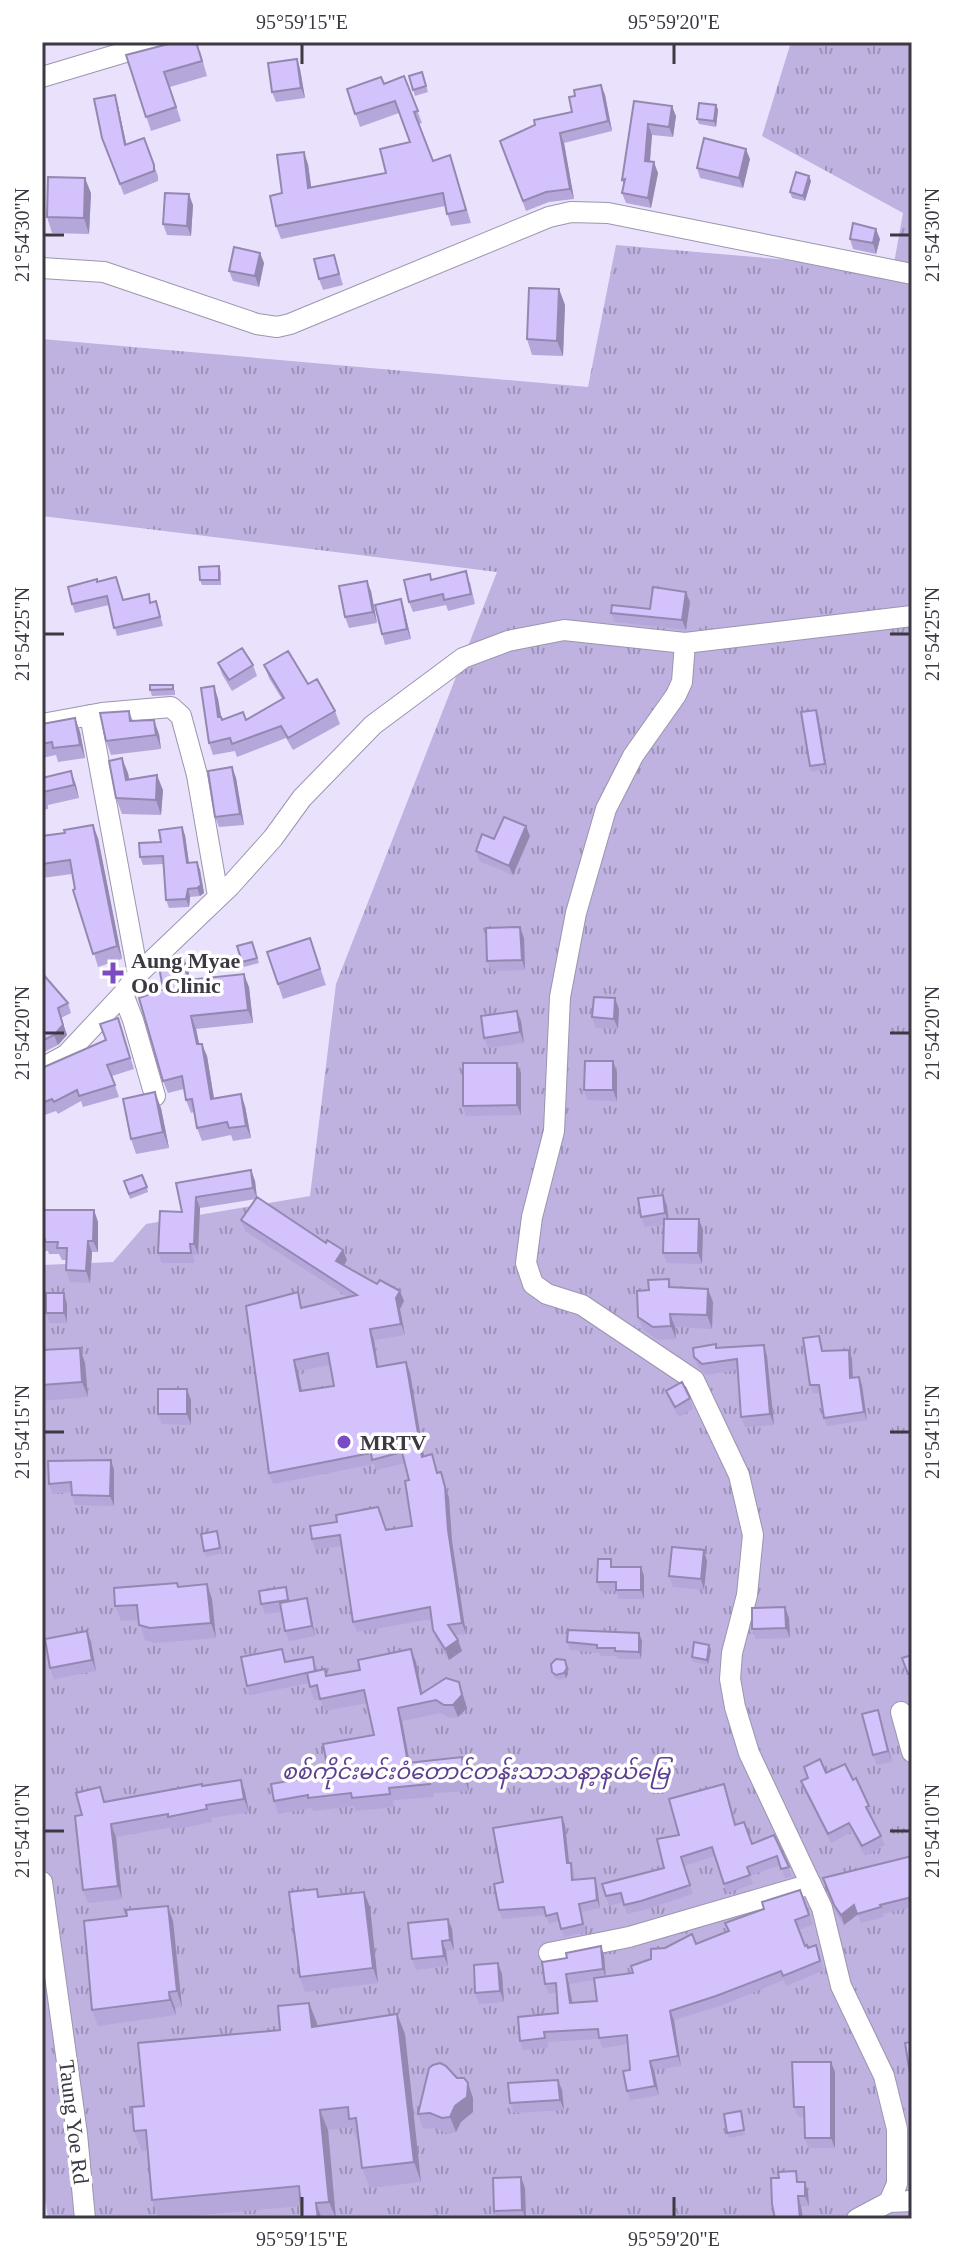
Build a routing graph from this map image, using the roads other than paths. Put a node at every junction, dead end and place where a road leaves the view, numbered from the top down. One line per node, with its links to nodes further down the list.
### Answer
1 (159, 42): 2 (street)
2 (42, 77)
3 (42, 268): 4 (street)
4 (912, 274)
5 (912, 616): 6 (street)
6 (685, 643): 9 (street); 17 (street)
7 (90, 715): 8 (street); 9 (street); 10 (street)
8 (42, 724)
9 (218, 896): 10 (street)
10 (138, 974): 11 (street)
11 (123, 994): 12 (street); 13 (street)
12 (42, 1068)
13 (155, 1096)
14 (901, 1712): 15 (street)
15 (912, 1752)
16 (42, 1882): 21 (street, Taung Yoe Rd)
17 (811, 1884): 18 (street); 20 (street)
18 (549, 1953)
19 (912, 2201): 20 (street)
20 (889, 2202): 22 (street)
21 (85, 2219)
22 (857, 2219)

